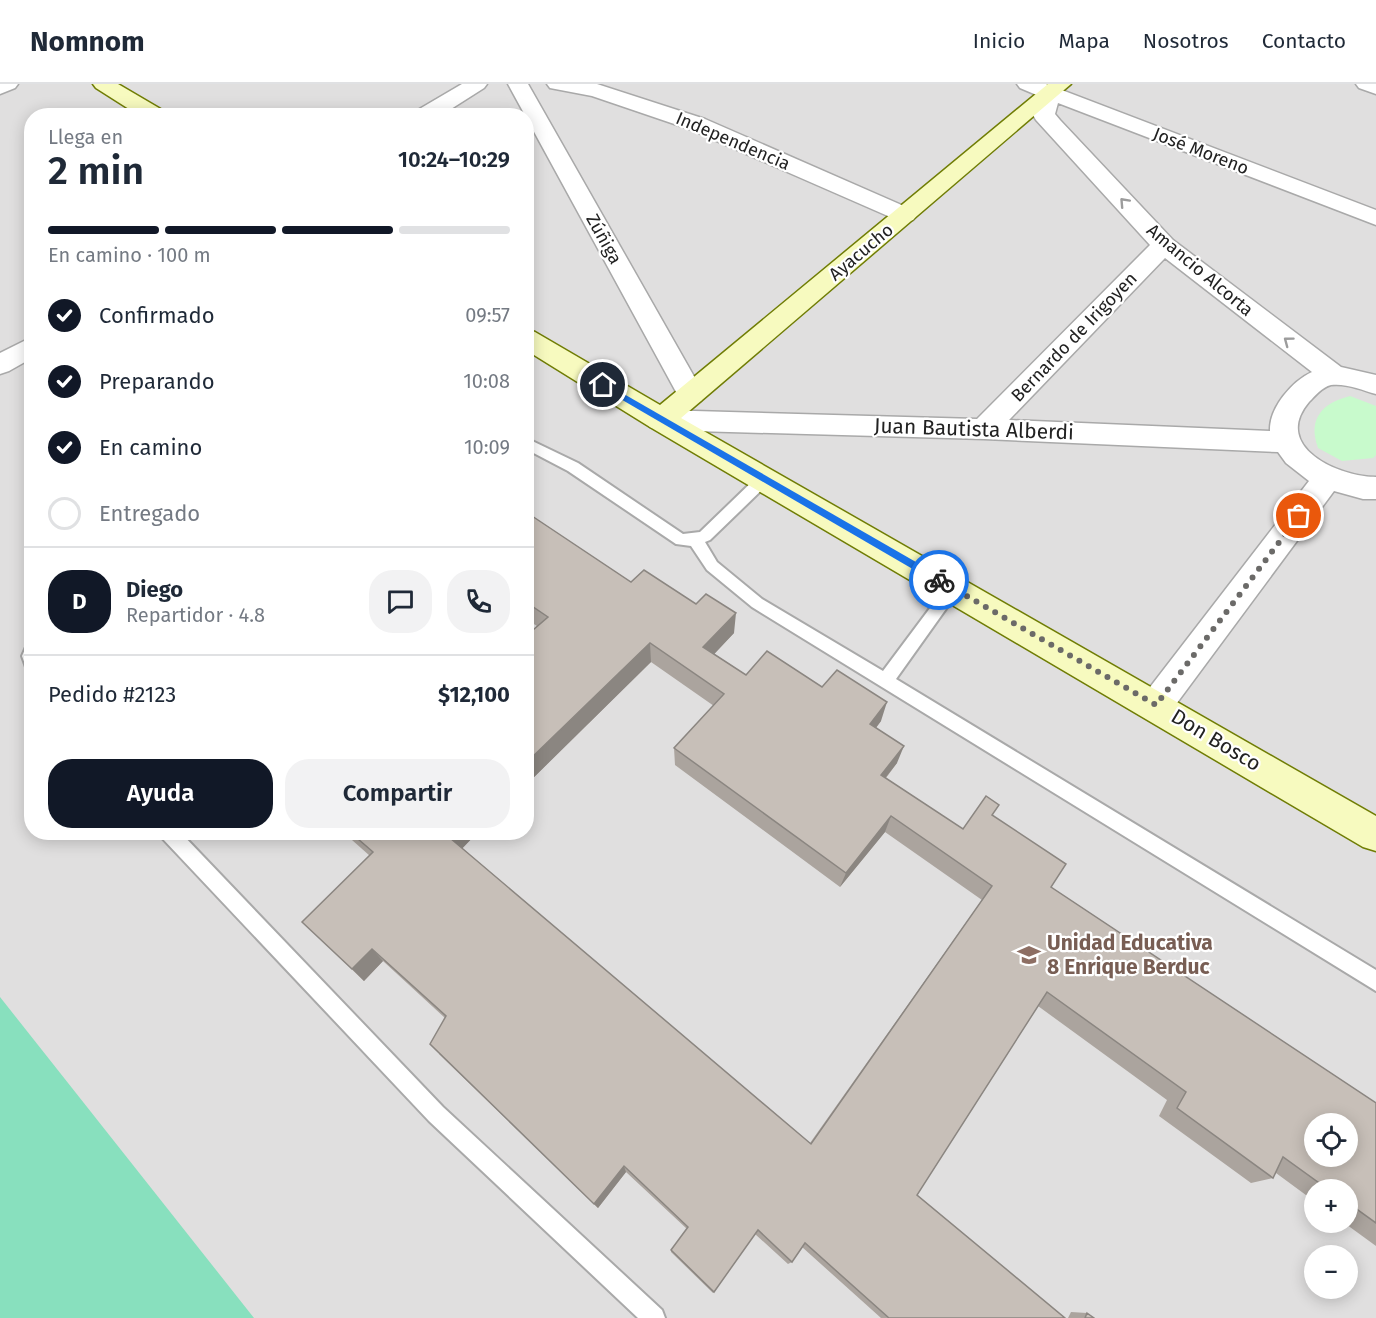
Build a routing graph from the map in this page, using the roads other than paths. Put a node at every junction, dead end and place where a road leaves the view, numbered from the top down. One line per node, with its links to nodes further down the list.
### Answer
1 (8, 84): 8 (street)
2 (103, 84): 12 (main road)
3 (477, 84): 13 (street)
4 (518, 84): 14 (street, Zúñiga)
5 (557, 84): 11 (street, Independencia)
6 (1027, 84): 10 (street, José Moreno)
7 (1366, 84): 9 (street)
8 (0, 88)
9 (1376, 88)
10 (1056, 89): 16 (main road, Ayacucho); 17 (street, José Moreno); 18 (street, Amancio Alcorta, one-way to 10)
11 (622, 90): 16 (street, Independencia)
12 (143, 108)
13 (437, 108)
14 (531, 108)
15 (534, 113): 24 (street, Zúñiga)
16 (905, 215): 24 (main road, Ayacucho)
17 (1376, 218)
18 (1164, 245): 22 (street, Amancio Alcorta, one-way to 18); 26 (street, Bernardo de Irigoyen)
19 (534, 343): 25 (main road, Don Bosco)
20 (24, 351): 21 (street)
21 (0, 365)
22 (1335, 376): 23 (street); 27 (street)
23 (1376, 385)
24 (691, 394): 25 (main road, Ayacucho)
25 (660, 420): 26 (street, Juan Bautista Alberdi); 30 (main road, Don Bosco)
26 (984, 429): 27 (street, Juan Bautista Alberdi)
27 (1287, 442): 29 (street)
28 (534, 447): 32 (lane)
29 (1328, 478): 31 (street); 35 (street)
30 (764, 479): 32 (lane); 33 (main road, Don Bosco)
31 (1376, 488)
32 (695, 540): 34 (lane)
33 (953, 588): 34 (lane); 35 (main road, Don Bosco)
34 (885, 681): 38 (lane)
35 (1156, 705): 36 (main road, Don Bosco)
36 (1376, 835)
37 (176, 840): 39 (lane)
38 (1376, 981)
39 (654, 1318)

